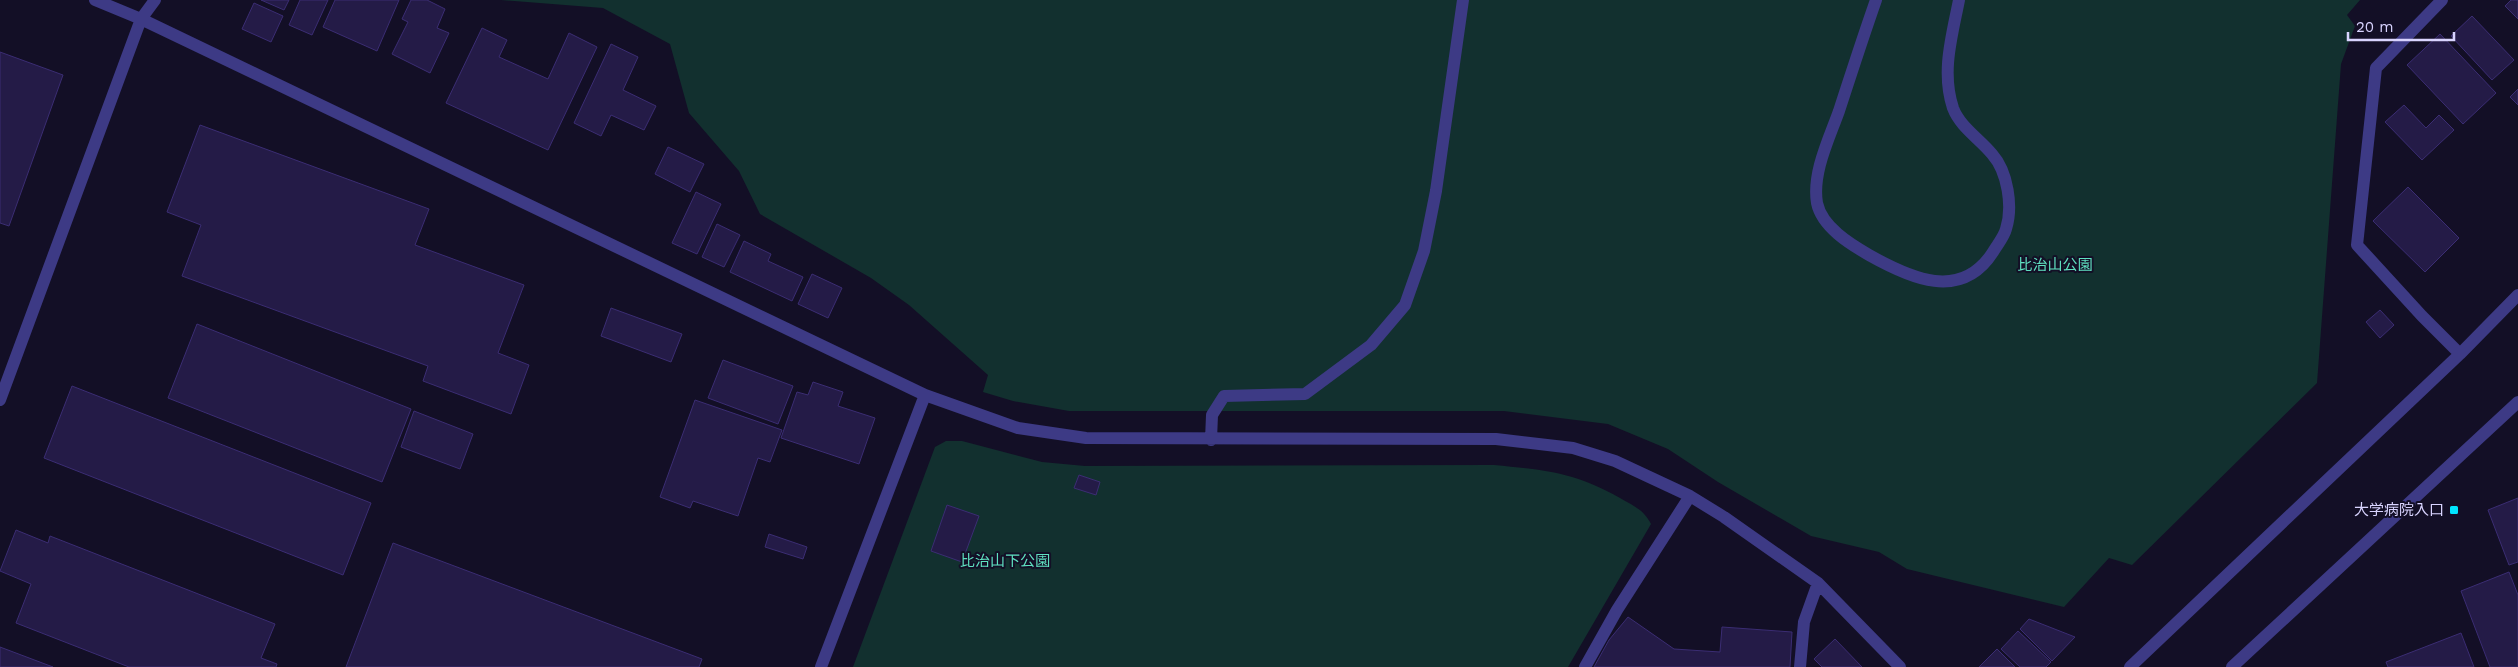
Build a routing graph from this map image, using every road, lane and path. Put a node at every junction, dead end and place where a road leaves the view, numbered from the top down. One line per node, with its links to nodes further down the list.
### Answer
1 (96, 0): 7 (street)
2 (155, 0): 7 (street)
3 (1463, 0): 13 (street)
4 (1876, 0): 5 (street)
5 (1959, 0)
6 (2442, 0): 9 (street)
7 (141, 19): 10 (street); 11 (street)
8 (2518, 295): 9 (street)
9 (2460, 354): 20 (street)
10 (925, 395): 13 (street); 16 (street)
11 (0, 400)
12 (2518, 402): 21 (street)
13 (1211, 440): 14 (street)
14 (1690, 496): 15 (street); 17 (street)
15 (1818, 583): 18 (street); 19 (street)
16 (821, 667)
17 (1585, 667)
18 (1800, 667)
19 (1900, 667)
20 (2130, 667)
21 (2232, 667)

